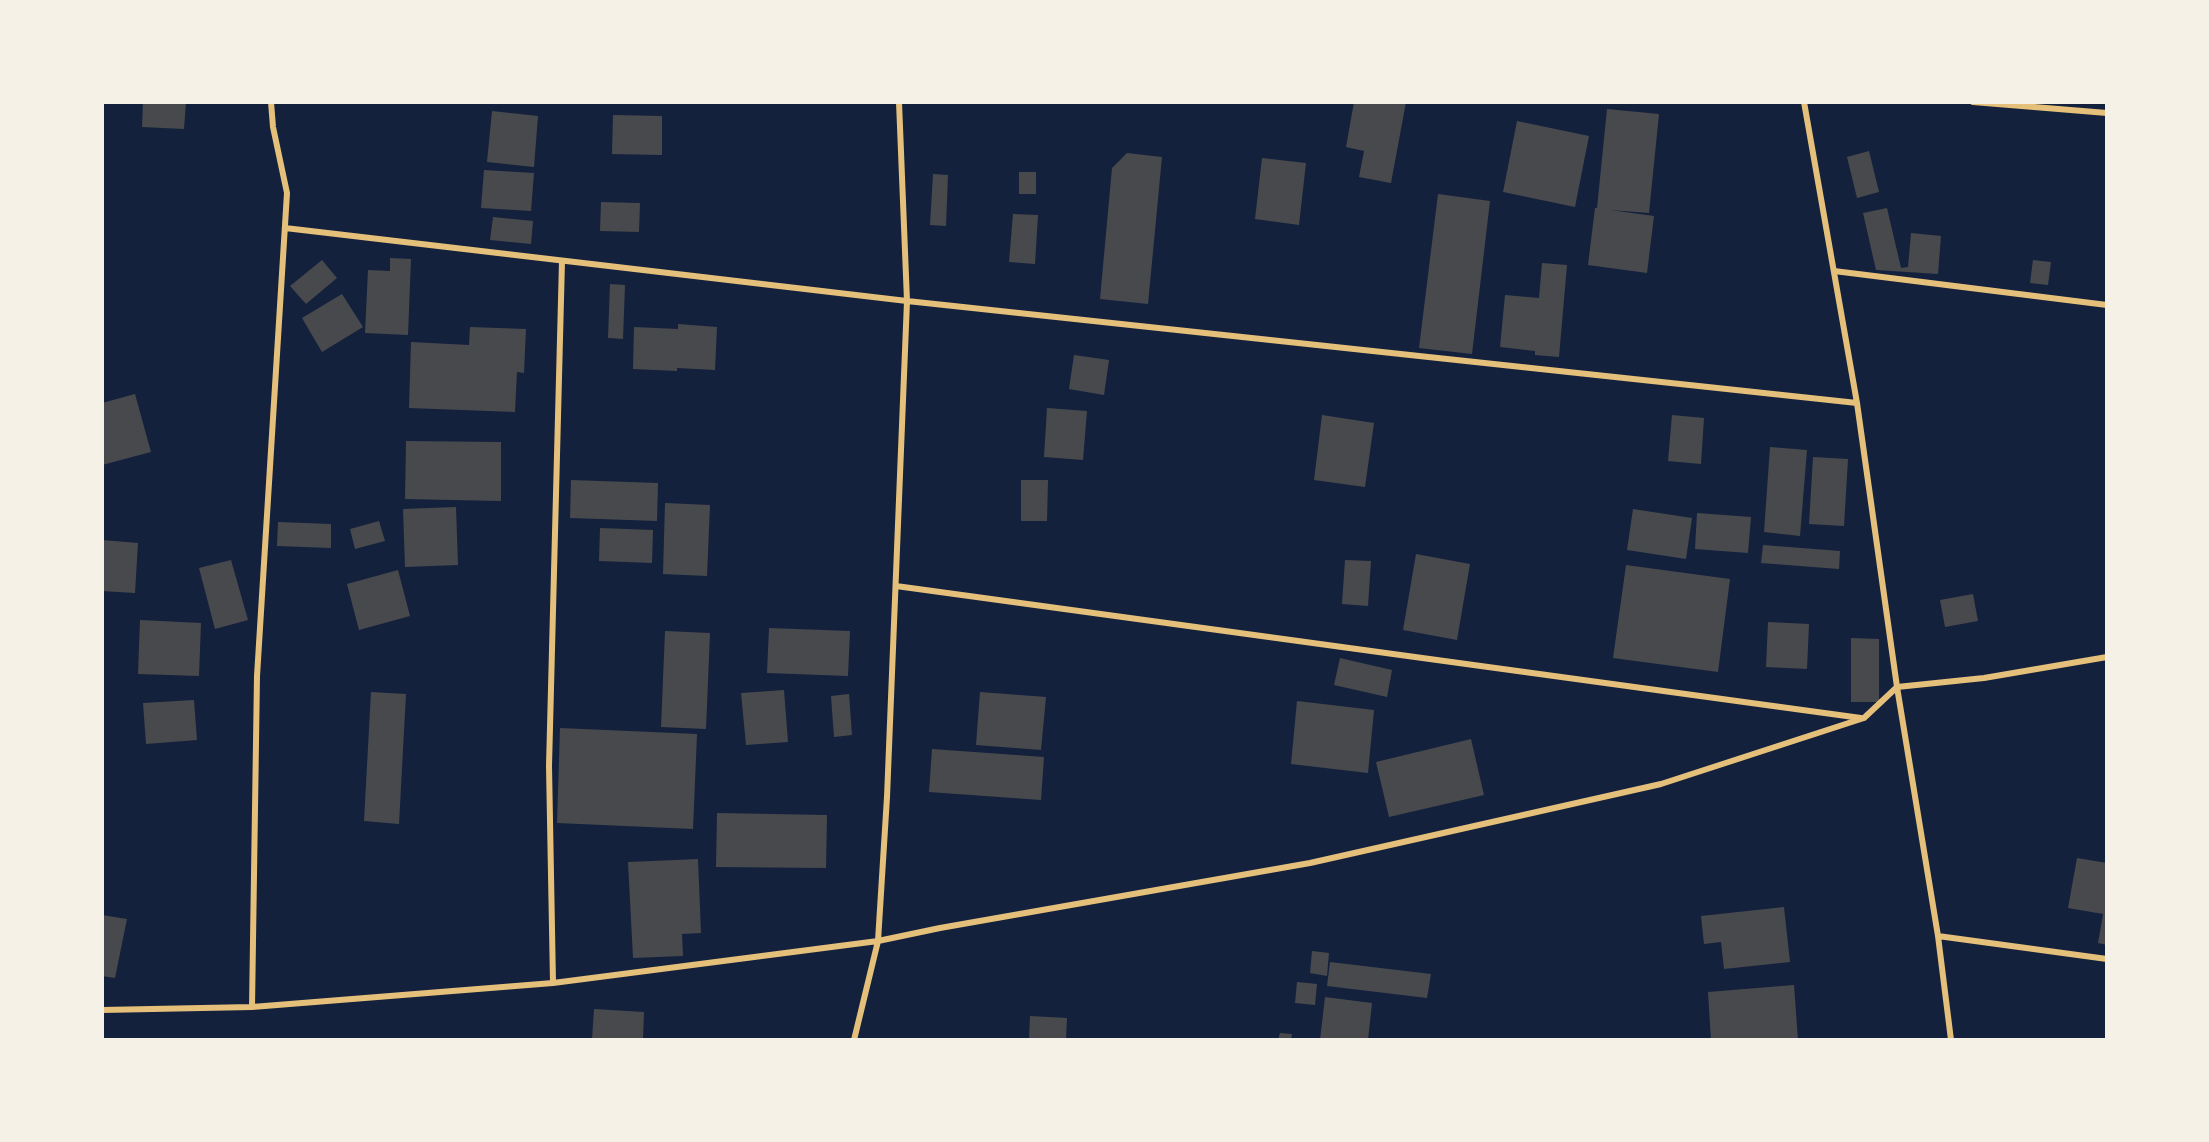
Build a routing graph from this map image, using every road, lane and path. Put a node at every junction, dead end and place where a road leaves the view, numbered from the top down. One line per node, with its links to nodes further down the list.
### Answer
1 (271, 102): 6 (street)
2 (899, 102): 9 (street)
3 (1804, 102): 8 (street)
4 (1973, 102): 5 (street)
5 (2107, 113)
6 (285, 228): 7 (street); 20 (street)
7 (562, 261): 9 (street); 19 (street)
8 (1834, 271): 10 (street); 11 (street)
9 (907, 301): 11 (street); 12 (street)
10 (2107, 305)
11 (1857, 403): 14 (street)
12 (896, 586): 15 (street); 17 (street)
13 (2107, 657): 14 (street)
14 (1897, 687): 15 (street); 16 (street)
15 (1864, 718): 17 (street)
16 (1938, 936): 18 (street); 23 (street)
17 (878, 941): 19 (street); 22 (street)
18 (2107, 959)
19 (553, 983): 20 (street)
20 (252, 1007): 21 (street)
21 (102, 1010)
22 (854, 1040)
23 (1951, 1040)

